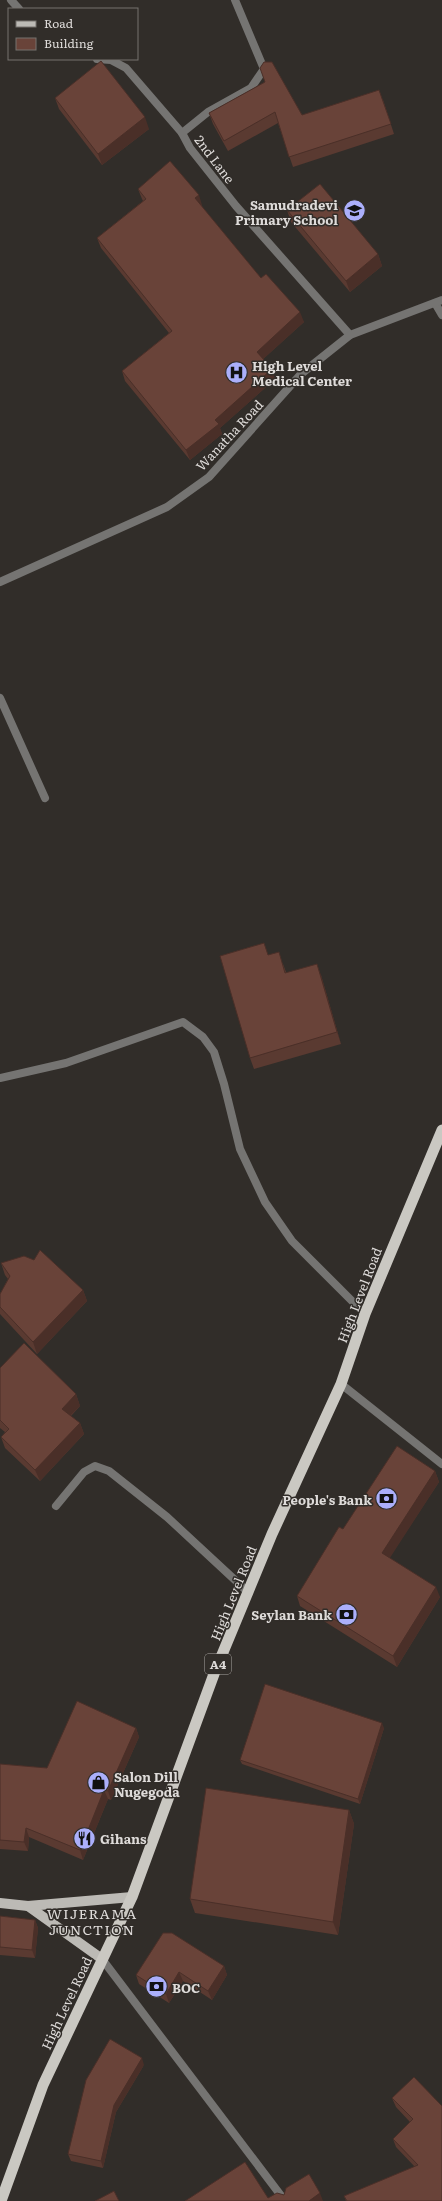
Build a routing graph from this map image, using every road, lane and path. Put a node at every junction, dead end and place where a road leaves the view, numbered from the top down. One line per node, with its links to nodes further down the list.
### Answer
1 (11, 0): 3 (street)
2 (236, 0): 5 (street, 2nd Lane)
3 (18, 8)
4 (112, 60): 5 (street)
5 (182, 133): 8 (street, 2nd Lane)
6 (438, 302): 7 (street); 8 (street, Wanatha Road)
7 (442, 315)
8 (350, 335): 9 (street, Wanatha Road)
9 (0, 582)
10 (0, 698): 11 (street)
11 (45, 798)
12 (0, 1078): 14 (street)
13 (442, 1130): 14 (highway, High Level Road / A4)
14 (365, 1314): 15 (highway, High Level Road / A4)
15 (341, 1384): 16 (street); 18 (highway, High Level Road / A4)
16 (442, 1464)
17 (56, 1506): 18 (street)
18 (249, 1594): 19 (highway, High Level Road / A4)
19 (132, 1897): 21 (main road); 22 (highway, High Level Road / A4)
20 (0, 1903): 21 (main road)
21 (28, 1906): 22 (main road)
22 (102, 1959): 23 (highway, High Level Road / A4); 24 (street)
23 (1, 2201)
24 (285, 2201)

